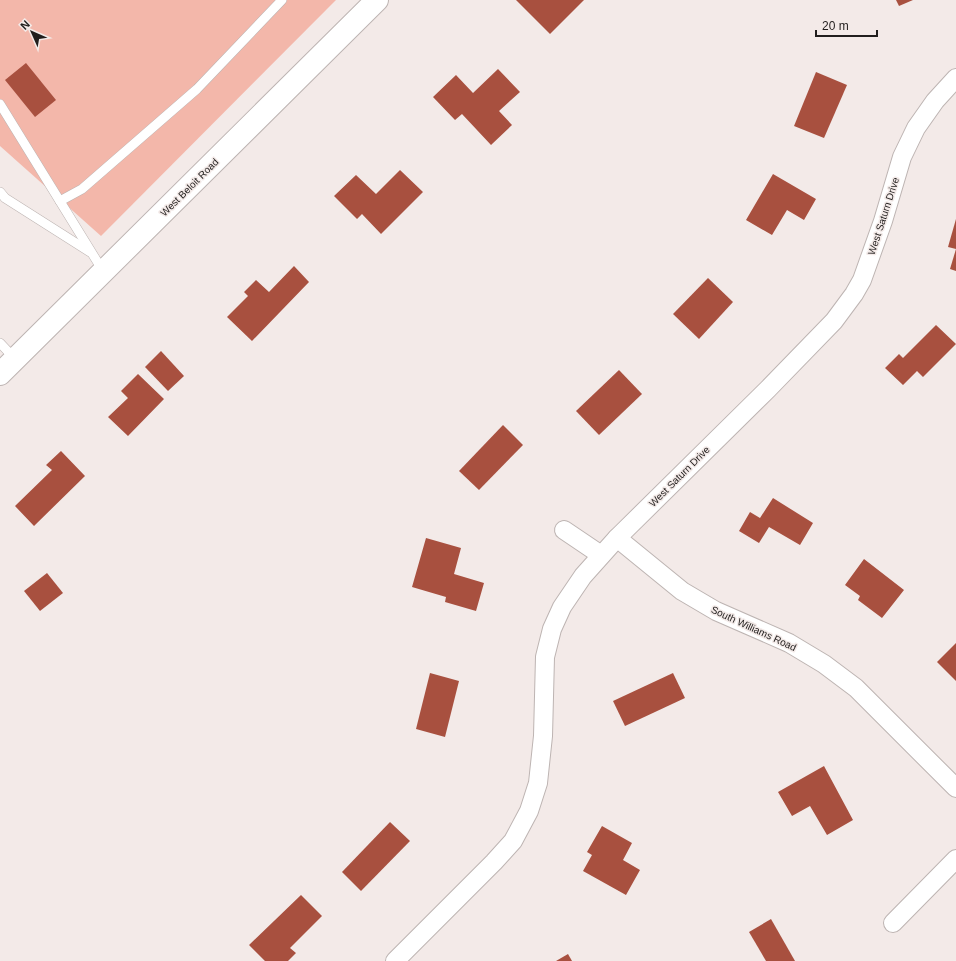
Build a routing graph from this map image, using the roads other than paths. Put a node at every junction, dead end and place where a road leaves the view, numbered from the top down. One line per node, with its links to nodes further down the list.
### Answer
1 (282, 0): 6 (lane)
2 (377, 0): 7 (main road, West Beloit Road)
3 (956, 78): 11 (street, West Saturn Drive)
4 (0, 104): 6 (lane)
5 (0, 192): 7 (lane)
6 (60, 201): 7 (lane)
7 (98, 263): 9 (main road, West Beloit Road)
8 (0, 343): 9 (lane)
9 (7, 366)
10 (564, 530): 12 (street)
11 (617, 538): 12 (street, West Saturn Drive); 13 (street, South Williams Road)
12 (601, 555): 16 (street, West Saturn Drive)
13 (956, 788)
14 (956, 859): 15 (street)
15 (893, 923)
16 (402, 959)

